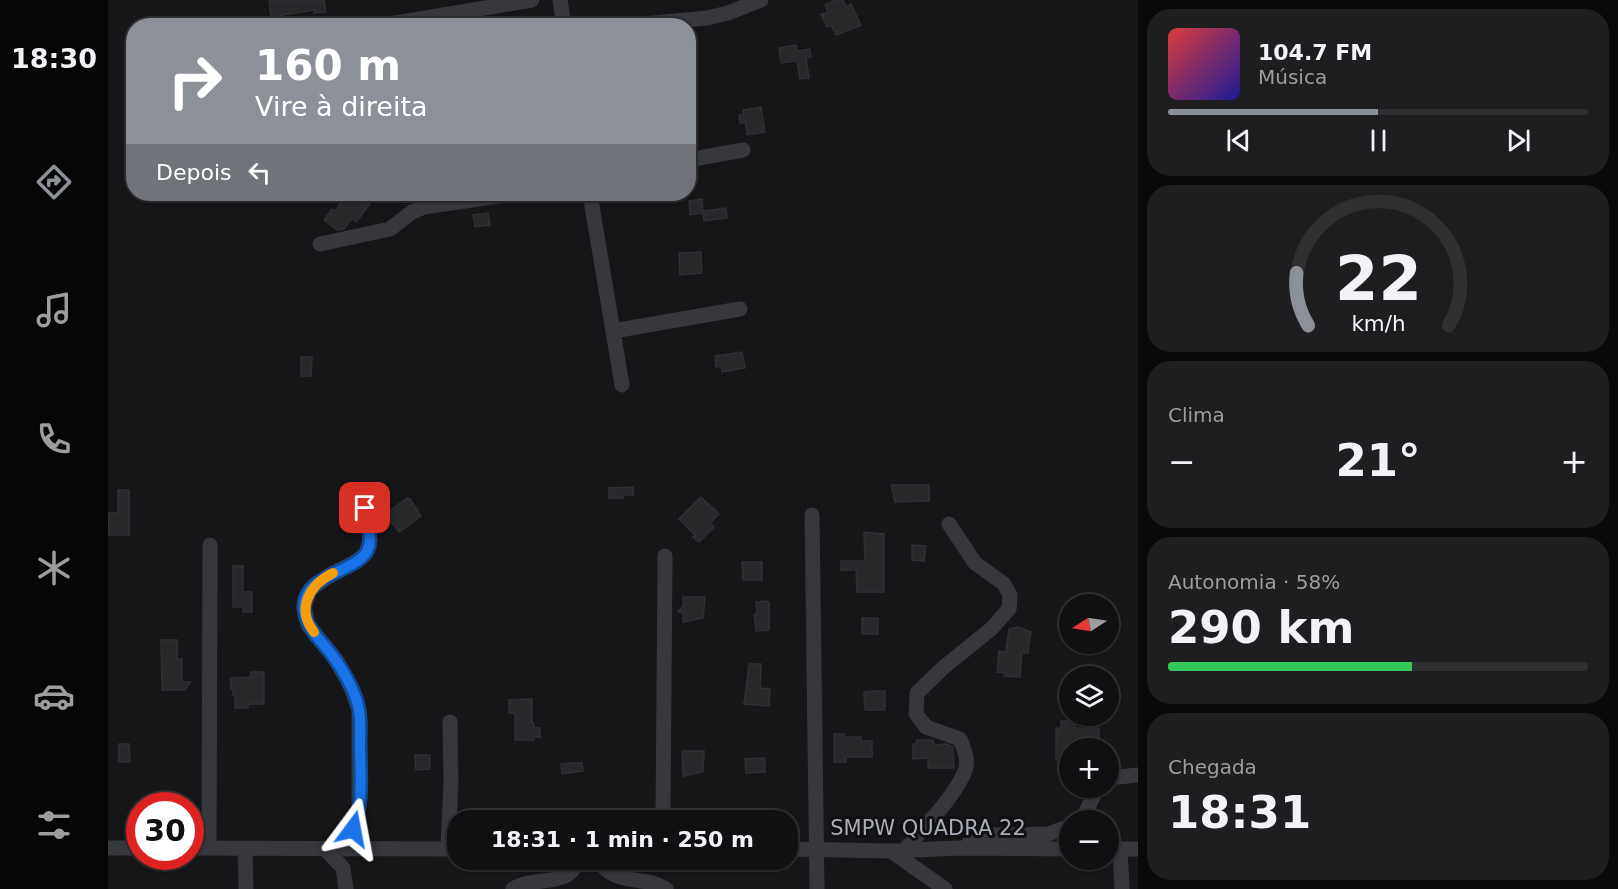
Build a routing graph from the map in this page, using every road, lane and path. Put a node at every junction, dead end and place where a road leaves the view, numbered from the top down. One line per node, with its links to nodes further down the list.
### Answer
1 (532, 0): 4 (street)
2 (560, 0): 5 (street)
3 (762, 0): 6 (street)
4 (425, 18)
5 (563, 18)
6 (696, 19)
7 (743, 150): 8 (street)
8 (696, 159)
9 (465, 201): 11 (street)
10 (591, 201): 13 (street)
11 (320, 244)
12 (740, 309): 13 (street)
13 (614, 332): 14 (street)
14 (622, 385)
15 (365, 508): 33 (street)
16 (812, 515): 36 (street)
17 (949, 524): 40 (street)
18 (210, 545): 29 (street)
19 (665, 556): 24 (street)
20 (450, 722): 23 (street)
21 (1138, 775): 22 (street)
22 (1119, 777)
23 (452, 810)
24 (663, 810)
25 (1059, 830): 30 (street)
26 (108, 848): 27 (street)
27 (126, 848)
28 (204, 848): 29 (street)
29 (209, 848): 31 (street)
30 (957, 848): 37 (street, SMPW QUADRA 22); 40 (street, SMPW QUADRA 22)
31 (245, 849): 32 (street); 44 (street)
32 (325, 849): 33 (street); 45 (street)
33 (342, 849): 34 (street)
34 (447, 849)
35 (798, 849): 36 (street, SMPW QUADRA 22)
36 (818, 849): 40 (street, SMPW QUADRA 22); 48 (street)
37 (1059, 849)
38 (1119, 849): 39 (street)
39 (1138, 849)
40 (898, 851): 49 (street)
41 (574, 870): 46 (street)
42 (606, 870): 47 (street)
43 (1118, 870): 50 (street)
44 (246, 889)
45 (346, 889)
46 (513, 889)
47 (666, 889)
48 (817, 889)
49 (945, 889)
50 (1122, 889)

